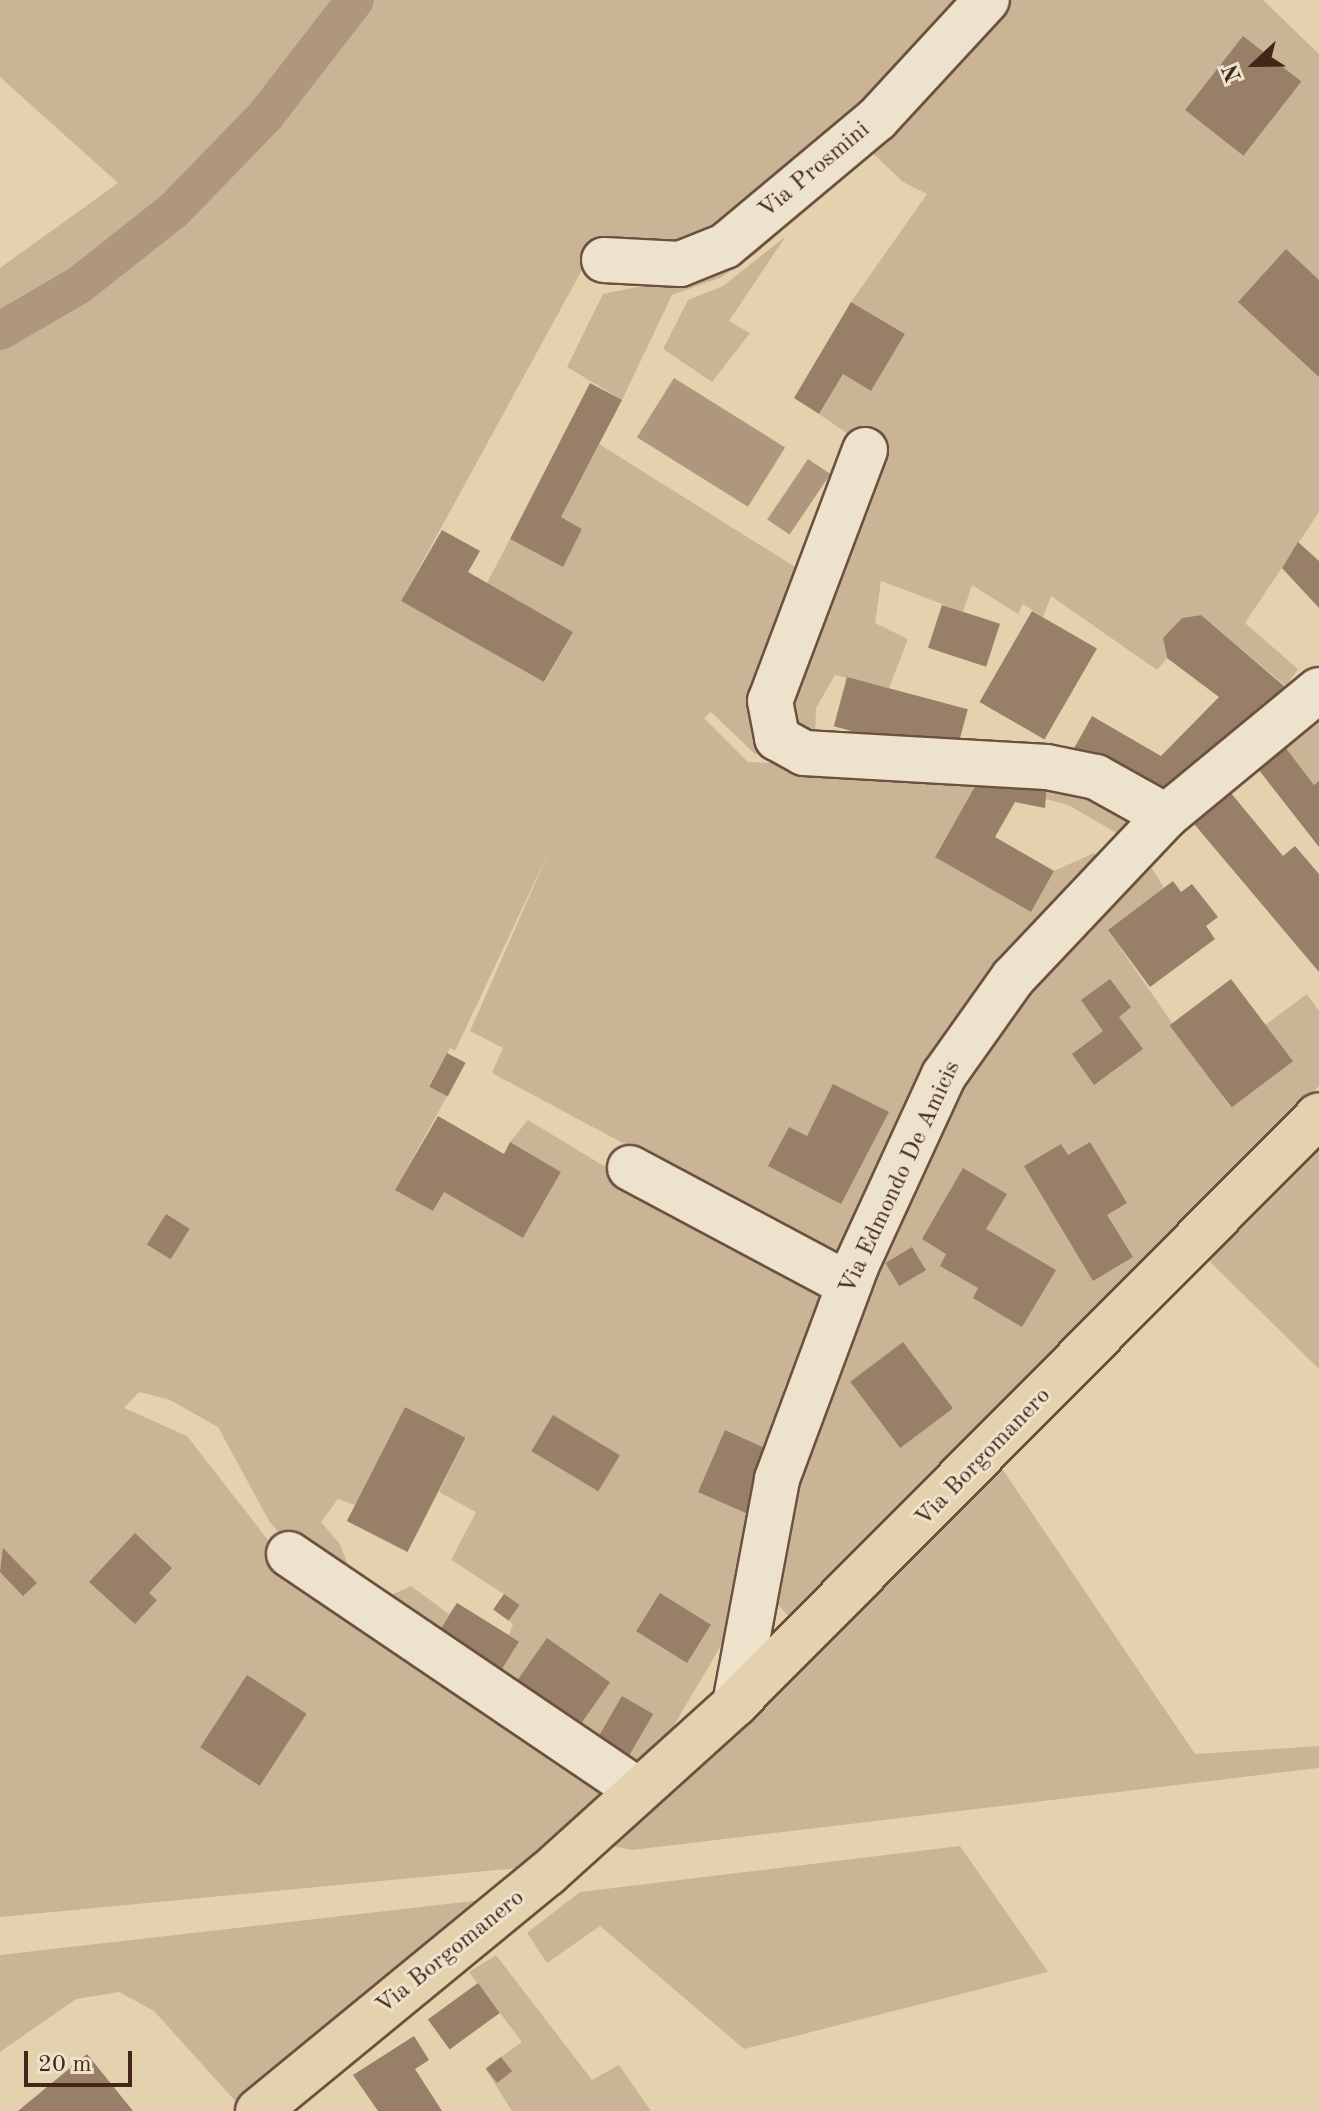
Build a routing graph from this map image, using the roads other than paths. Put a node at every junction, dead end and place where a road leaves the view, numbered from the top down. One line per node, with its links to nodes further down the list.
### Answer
1 (987, 0): 2 (street, Via Prosmini)
2 (604, 260)
3 (865, 450): 5 (street)
4 (1319, 690): 5 (street, Via Edmondo De Amicis)
5 (1166, 816): 8 (street, Via Edmondo De Amicis)
6 (1319, 1115): 10 (main road, Via Borgomanero)
7 (630, 1168): 8 (street)
8 (849, 1285): 10 (street, Via Edmondo De Amicis)
9 (289, 1554): 11 (street)
10 (735, 1704): 11 (main road, Via Borgomanero)
11 (637, 1790): 12 (main road, Via Borgomanero)
12 (258, 2111)

